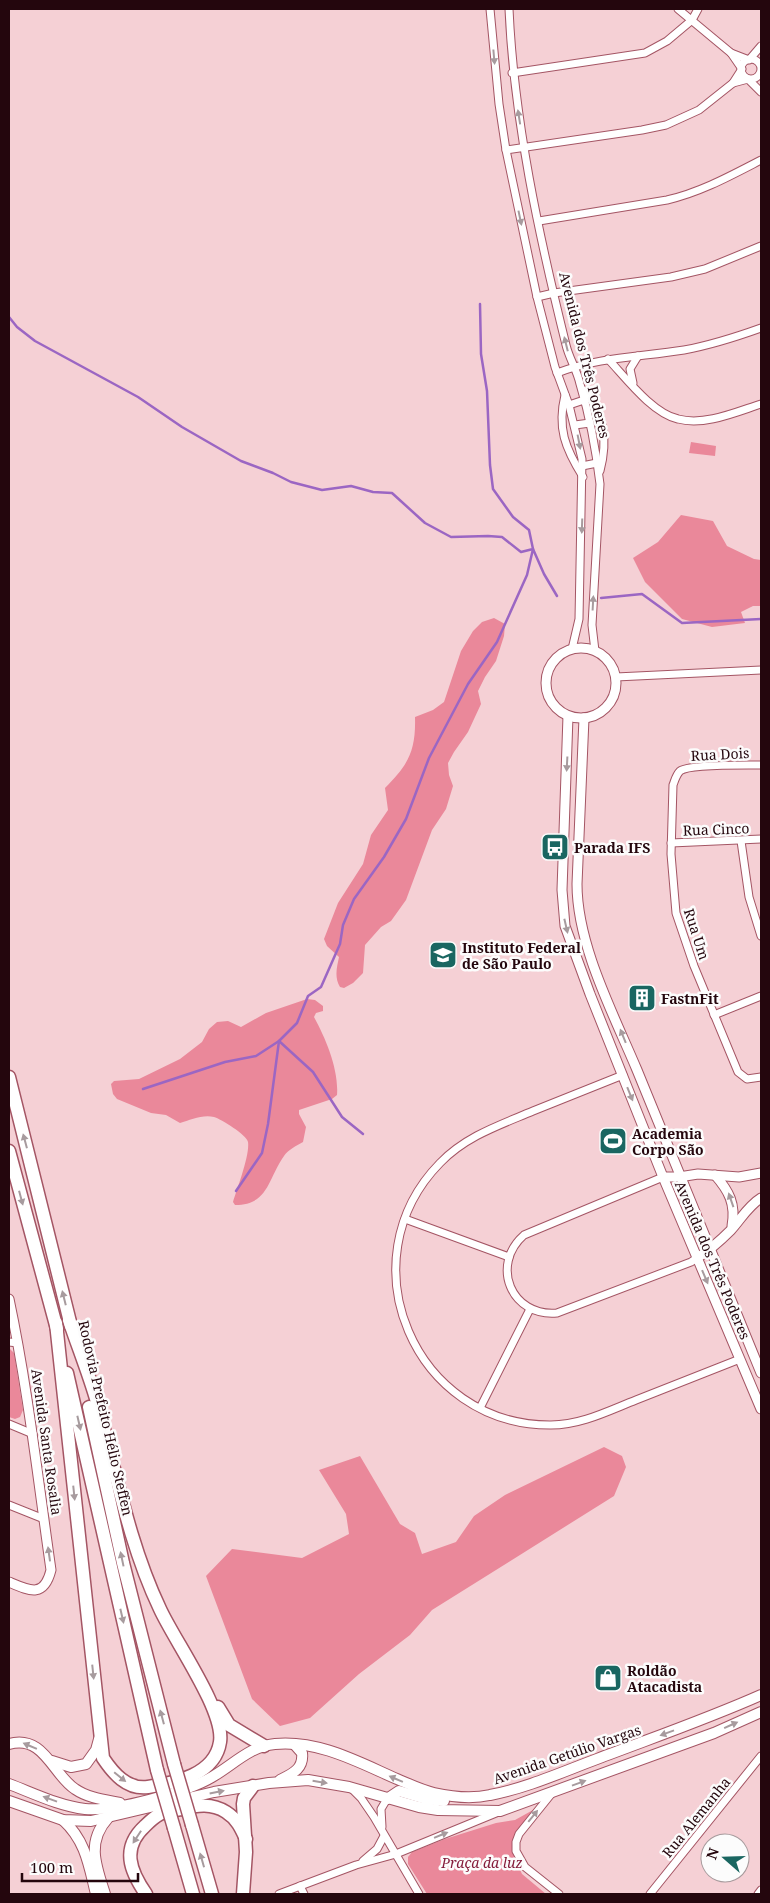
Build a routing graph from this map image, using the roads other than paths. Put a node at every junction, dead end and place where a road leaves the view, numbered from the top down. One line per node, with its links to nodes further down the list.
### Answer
1 (490, 9): 16 (street, Avenida dos Três Poderes, one-way to 16)
2 (509, 9): 11 (street, Avenida dos Três Poderes)
3 (678, 9): 5 (street)
4 (698, 9): 5 (street)
5 (692, 20): 7 (street); 11 (street)
6 (761, 46): 8 (street)
7 (731, 53): 8 (street); 9 (street)
8 (749, 60): 9 (street); 10 (street)
9 (742, 69): 12 (street); 13 (street)
10 (761, 71): 12 (street)
11 (512, 73): 15 (street, Avenida dos Três Poderes, one-way to 11)
12 (748, 79): 13 (street); 14 (street)
13 (733, 83): 15 (street)
14 (761, 92)
15 (524, 147): 16 (street); 18 (street, Avenida dos Três Poderes)
16 (506, 150): 21 (street, Avenida dos Três Poderes, one-way to 21)
17 (761, 160): 18 (street)
18 (539, 221): 20 (street, Avenida dos Três Poderes)
19 (761, 246): 20 (street)
20 (554, 293): 21 (street); 25 (street, Avenida dos Três Poderes, one-way to 20)
21 (537, 297): 26 (street, Avenida dos Três Poderes)
22 (761, 328): 23 (street)
23 (638, 356): 24 (street); 27 (street)
24 (608, 359): 25 (street); 27 (street)
25 (574, 366): 26 (street); 28 (street, Avenida dos Três Poderes)
26 (557, 373): 29 (street, Avenida dos Três Poderes)
27 (634, 386): 32 (street)
28 (581, 388): 30 (street, Avenida dos Três Poderes); 37 (street)
29 (565, 395): 31 (street, Avenida dos Três Poderes); 38 (street)
30 (584, 400): 31 (street); 33 (street, Avenida dos Três Poderes)
31 (569, 404): 34 (street, Avenida dos Três Poderes)
32 (761, 404)
33 (590, 423): 34 (street); 35 (street, Avenida dos Três Poderes)
34 (575, 426): 36 (street, Avenida dos Três Poderes, one-way to 36)
35 (598, 463): 36 (street); 37 (street, Avenida dos Três Poderes)
36 (582, 466): 38 (street, Avenida dos Três Poderes)
37 (599, 476): 40 (street, Avenida dos Três Poderes, one-way to 37)
38 (583, 478): 39 (street, Avenida dos Três Poderes, one-way to 39)
39 (572, 649): 40 (street); 43 (street)
40 (595, 651): 42 (street)
41 (761, 670): 42 (street)
42 (616, 677): 44 (street)
43 (568, 716): 44 (street); 53 (street, Avenida dos Três Poderes, one-way to 53)
44 (584, 718): 60 (street, Avenida dos Três Poderes, one-way to 44)
45 (761, 765): 46 (street, Rua Dois)
46 (680, 771): 49 (street, Rua Um)
47 (761, 839): 48 (street, Rua Cinco)
48 (741, 842): 49 (street, Rua Cinco); 50 (street)
49 (671, 843): 52 (street, Rua Um)
50 (761, 936)
51 (761, 996): 52 (street)
52 (714, 1015): 54 (street, Rua Um)
53 (623, 1075): 59 (street, Avenida dos Três Poderes, one-way to 59); 62 (street)
54 (761, 1077)
55 (9, 1078): 69 (highway, Rodovia Prefeito Hélio Steffen, one-way to 55)
56 (9, 1151): 70 (highway, Rodovia Prefeito Hélio Steffen, one-way to 70)
57 (761, 1173): 58 (street)
58 (714, 1175): 60 (street); 63 (street, one-way to 58)
59 (663, 1177): 60 (street); 65 (street); 66 (street, Avenida dos Três Poderes)
60 (680, 1177): 64 (street, Avenida dos Três Poderes)
61 (761, 1198): 63 (street)
62 (405, 1220): 65 (street); 74 (street)
63 (732, 1228): 64 (street)
64 (711, 1249): 66 (street); 73 (street, Avenida dos Três Poderes)
65 (509, 1257): 68 (street)
66 (697, 1258): 68 (street); 72 (street, Avenida dos Três Poderes, one-way to 72)
67 (9, 1299): 71 (street, Avenida Santa Rosalia)
68 (530, 1309): 74 (street)
69 (69, 1320): 81 (highway); 114 (highway, Rodovia Prefeito Hélio Steffen, one-way to 69, bridge)
70 (56, 1323): 86 (highway, one-way to 86); 113 (highway, Rodovia Prefeito Hélio Steffen, one-way to 113, bridge)
71 (13, 1342): 77 (street, Avenida Santa Rosalia)
72 (740, 1359): 74 (street); 75 (street, Avenida dos Três Poderes)
73 (761, 1372)
74 (480, 1408)
75 (761, 1409)
76 (9, 1424): 77 (street)
77 (33, 1434): 79 (street, Avenida Santa Rosalia)
78 (9, 1505): 79 (street)
79 (44, 1519): 80 (street, Avenida Santa Rosalia, one-way to 79)
80 (9, 1582)
81 (196, 1674): 86 (highway, one-way to 81); 89 (highway)
82 (761, 1686): 84 (main road)
83 (761, 1695): 84 (main road, Avenida Getúlio Vargas)
84 (740, 1705): 97 (main road, Avenida Getúlio Vargas, one-way to 97)
85 (760, 1713): 96 (main road, one-way to 85)
86 (100, 1735): 91 (main road)
87 (9, 1744): 91 (main road, one-way to 87)
88 (294, 1744): 89 (main road, Avenida Getúlio Vargas); 92 (main road); 97 (main road, Avenida Getúlio Vargas, one-way to 88)
89 (264, 1746): 100 (main road)
90 (761, 1756): 120 (street, Rua Alemanha)
91 (48, 1759): 100 (main road)
92 (275, 1783): 94 (main road); 95 (main road, one-way to 95)
93 (9, 1784): 100 (main road, one-way to 93)
94 (253, 1786): 102 (main road, one-way to 94); 105 (highway)
95 (349, 1787): 98 (main road); 104 (street)
96 (553, 1792): 101 (main road); 119 (street, one-way to 96)
97 (476, 1797): 98 (main road)
98 (387, 1799): 101 (main road); 104 (street)
99 (9, 1802): 103 (main road)
100 (126, 1805)
101 (500, 1811): 106 (street, one-way to 101)
102 (108, 1818): 103 (main road); 111 (main road)
103 (63, 1820): 110 (main road)
104 (384, 1836): 106 (street); 107 (street)
105 (246, 1839): 112 (highway, one-way to 112); 115 (highway)
106 (396, 1854): 107 (street); 118 (street)
107 (356, 1866): 108 (street)
108 (300, 1886): 116 (street); 117 (street)
109 (761, 1890): 121 (street)
110 (96, 1894)
111 (105, 1894)
112 (146, 1894)
113 (193, 1894)
114 (212, 1894)
115 (242, 1894)
116 (279, 1894)
117 (304, 1894)
118 (419, 1894)
119 (558, 1894)
120 (650, 1894)
121 (758, 1894)

